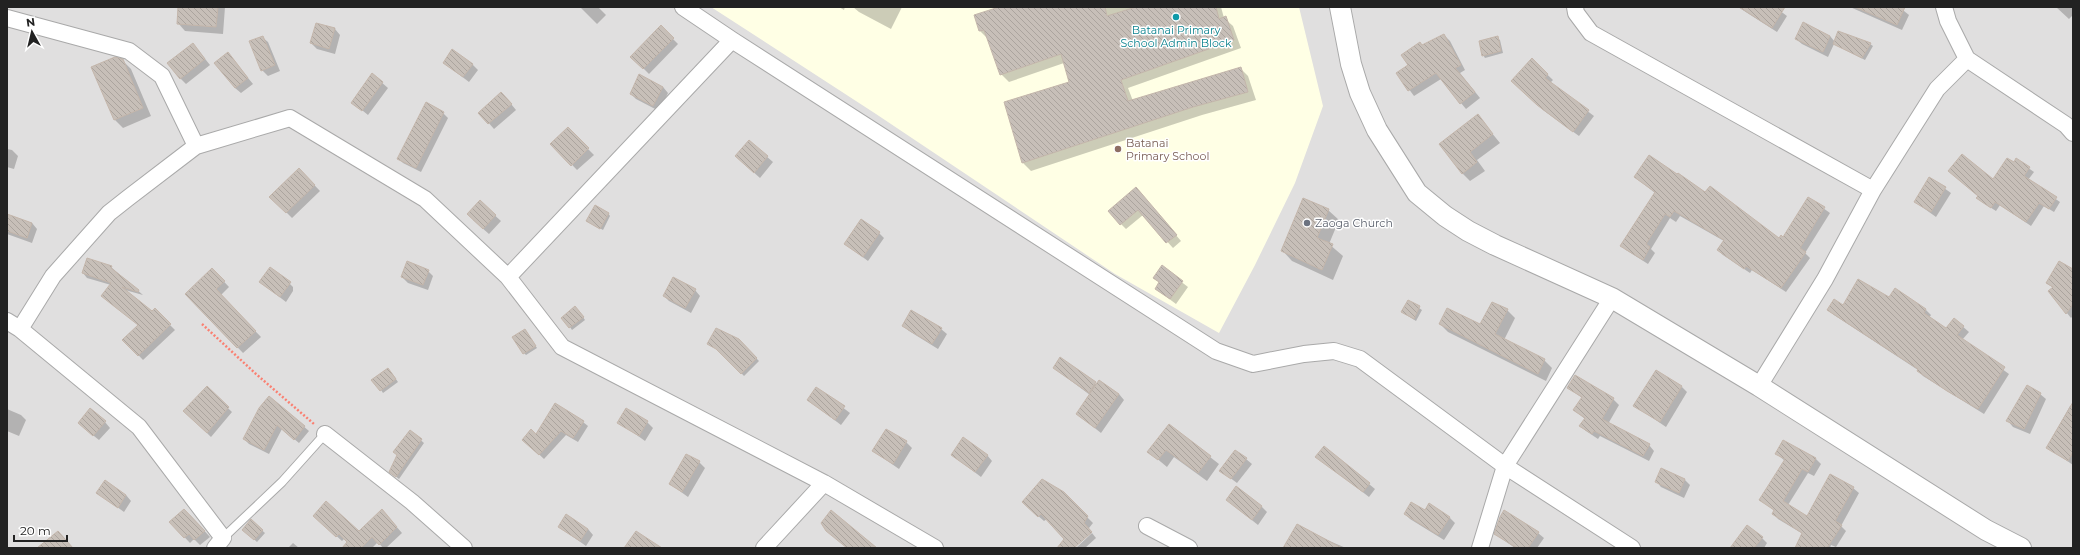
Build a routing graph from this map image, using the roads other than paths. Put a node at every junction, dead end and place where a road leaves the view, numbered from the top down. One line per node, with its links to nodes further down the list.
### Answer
1 (683, 7): 6 (street)
2 (1340, 7): 12 (street)
3 (1575, 7): 10 (street)
4 (1944, 7): 7 (street)
5 (7, 18): 9 (street)
6 (732, 40): 11 (street); 16 (street)
7 (1967, 58): 8 (street); 10 (street)
8 (2073, 133)
9 (196, 146): 11 (street); 13 (street)
10 (1873, 190): 14 (street)
11 (508, 276): 17 (street)
12 (1612, 298): 14 (street); 16 (street)
13 (14, 325): 19 (street)
14 (1759, 386): 26 (street)
15 (326, 434): 19 (lane); 20 (street)
16 (1505, 466): 24 (street); 25 (street)
17 (824, 483): 21 (street); 22 (street)
18 (1147, 526): 23 (street)
19 (219, 543)
20 (464, 548)
21 (764, 548)
22 (935, 548)
23 (1189, 548)
24 (1480, 548)
25 (1632, 548)
26 (2021, 548)

